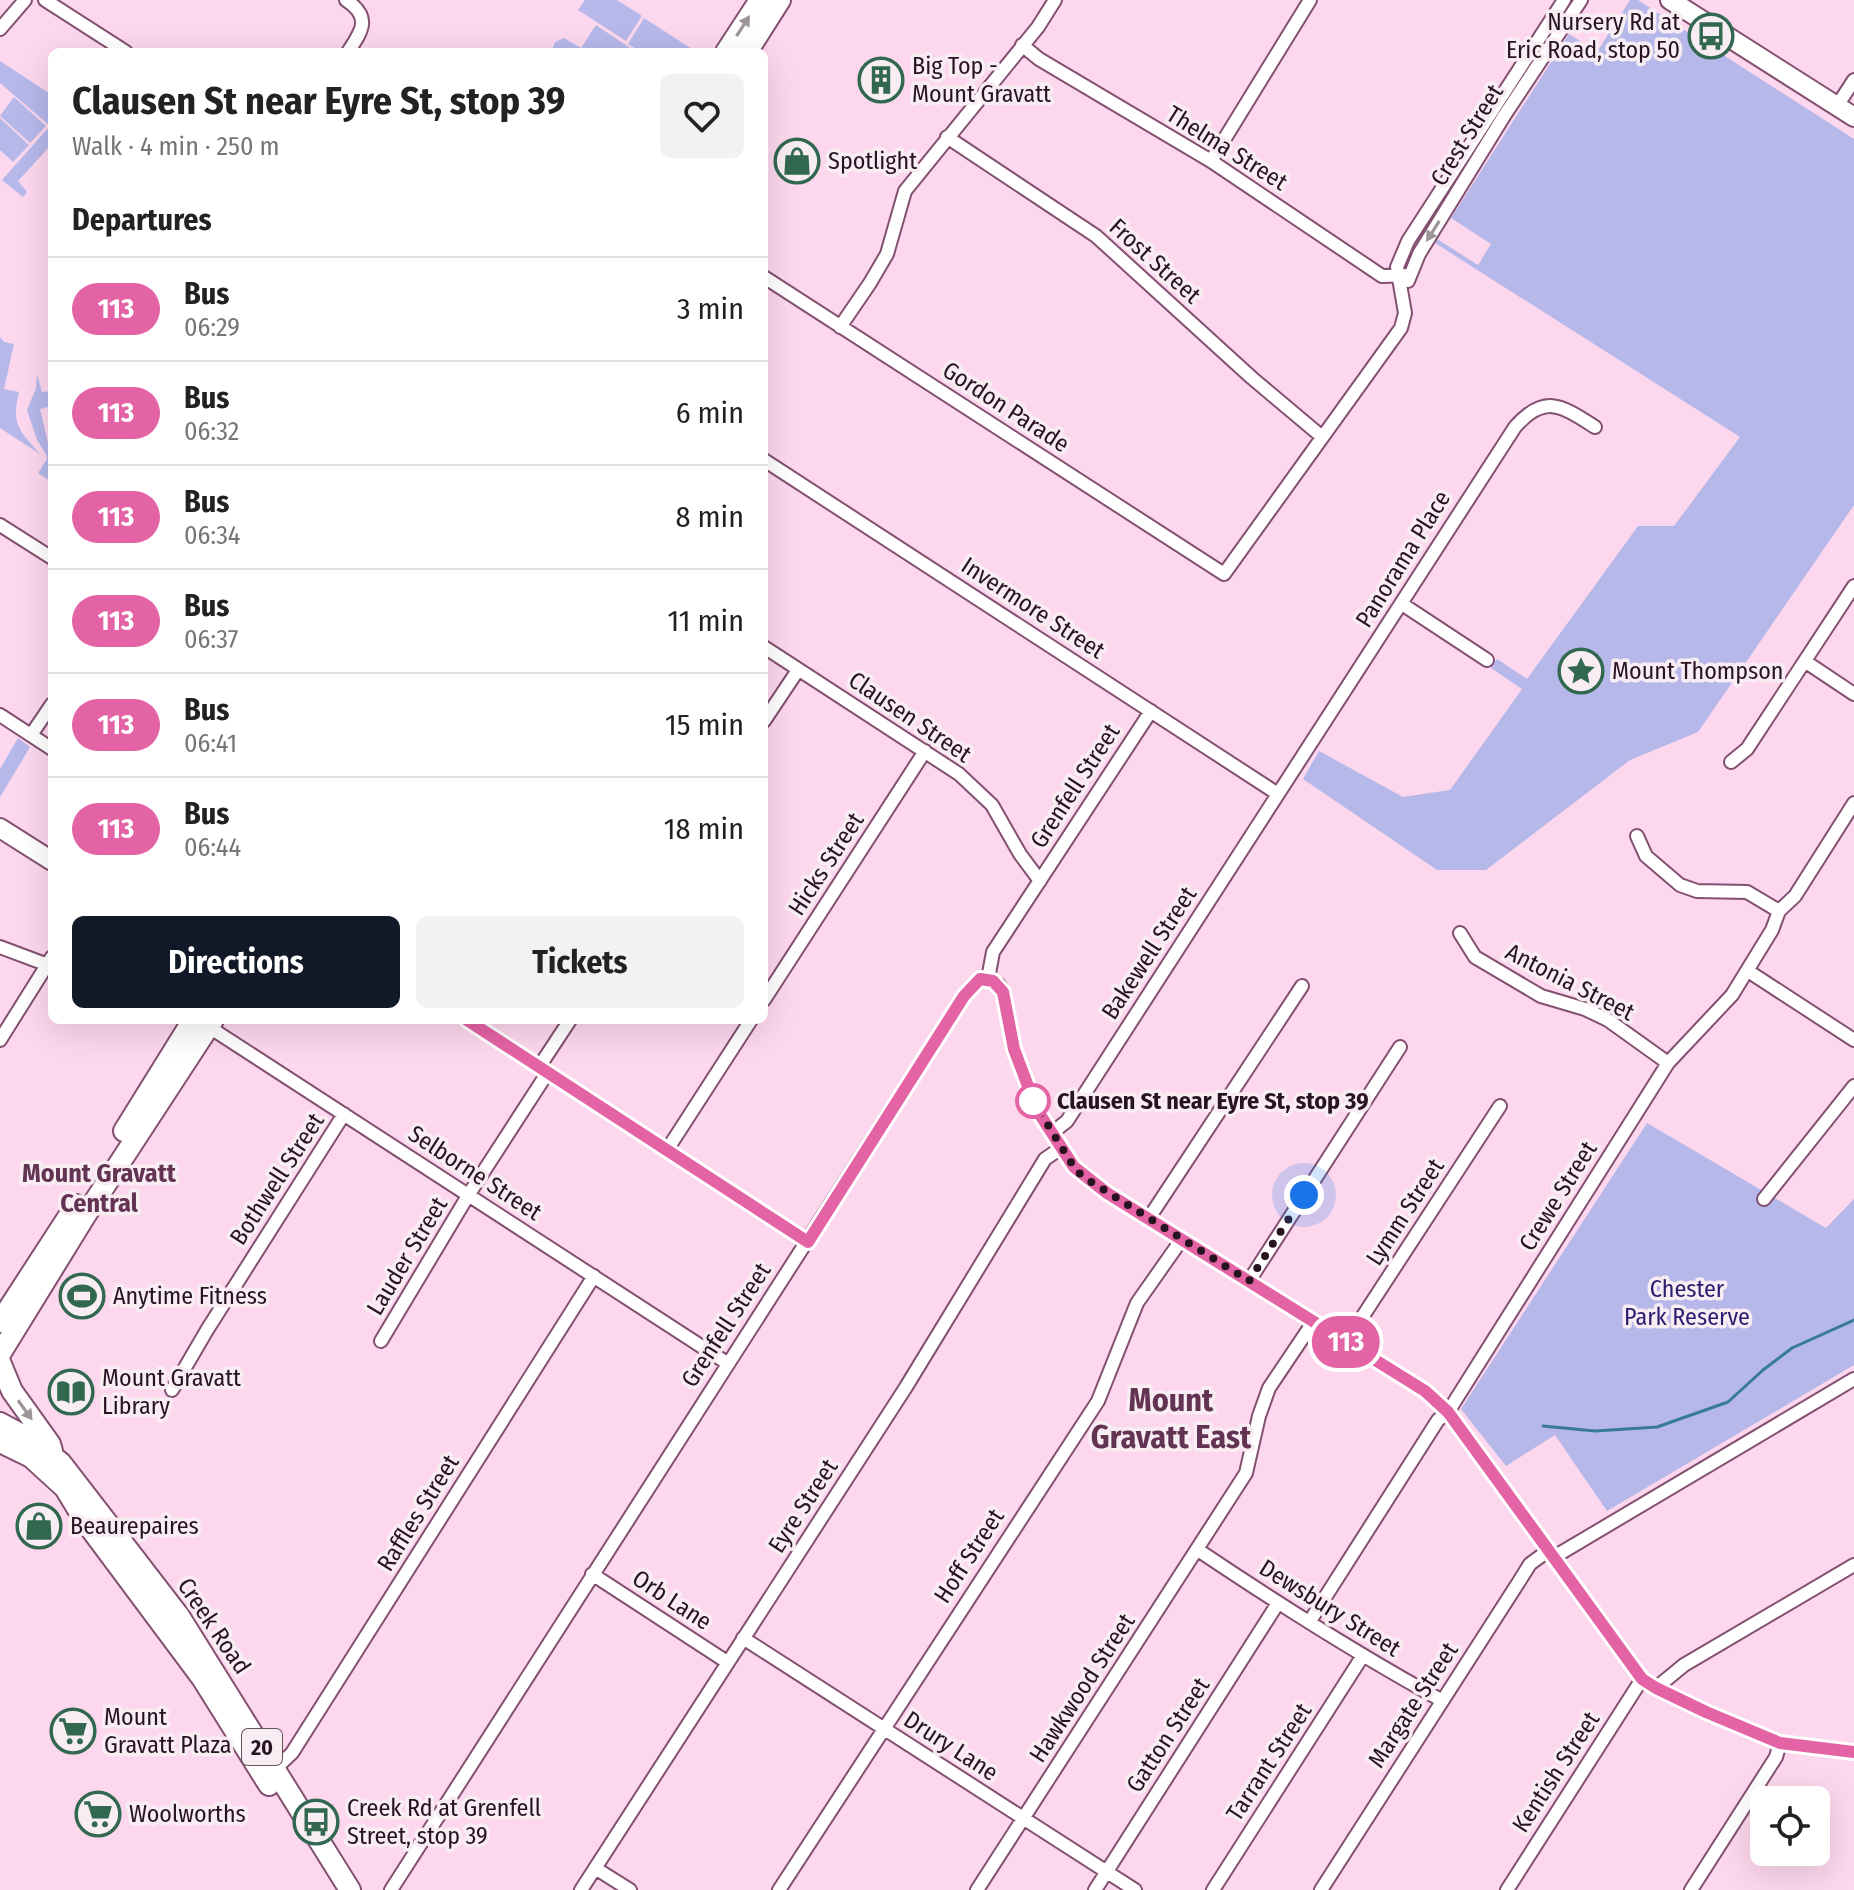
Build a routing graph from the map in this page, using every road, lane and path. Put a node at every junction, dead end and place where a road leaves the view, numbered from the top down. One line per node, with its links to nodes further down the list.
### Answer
1 (25, 0): 11 (street)
2 (45, 0): 13 (street)
3 (346, 0): 14 (street)
4 (760, 0): 15 (main road, one-way to 4)
5 (780, 0): 16 (main road)
6 (1055, 0): 12 (street)
7 (1310, 0): 21 (street)
8 (1564, 0): 22 (street, Crest Street)
9 (1581, 0): 22 (street, Crest Street, one-way to 22)
10 (1670, 0): 18 (main road)
11 (0, 29)
12 (1022, 45): 20 (street); 21 (street, Thelma Street)
13 (120, 48)
14 (351, 48)
15 (729, 48)
16 (750, 48)
17 (1854, 80): 18 (street)
18 (1837, 106): 19 (main road)
19 (1854, 117)
20 (947, 137): 24 (street); 26 (street, Frost Street)
21 (1211, 161): 22 (street, Thelma Street)
22 (1403, 276): 26 (street, Crest Street)
23 (768, 280): 24 (street, Gordon Parade)
24 (840, 327): 30 (street, Gordon Parade)
25 (1595, 427): 32 (street, Panorama Place)
26 (1321, 436): 30 (street, Crest Street)
27 (768, 463): 39 (street, Invermore Street)
28 (0, 525): 29 (street)
29 (48, 555)
30 (1224, 574)
31 (1854, 586): 35 (street)
32 (1402, 604): 34 (street); 46 (street, Panorama Place)
33 (768, 650): 36 (street, Clausen Street)
34 (1487, 660)
35 (1806, 662): 37 (street); 45 (street)
36 (798, 670): 41 (street); 44 (street, Clausen Street)
37 (1854, 694)
38 (48, 710): 42 (street)
39 (1151, 711): 46 (street, Invermore Street); 51 (street, Grenfell Street)
40 (0, 715): 42 (street)
41 (768, 715)
42 (31, 735): 43 (street)
43 (48, 746)
44 (925, 751): 51 (street, Clausen Street); 60 (street, Hicks Street)
45 (1731, 762)
46 (1278, 794): 74 (street, Bakewell Street)
47 (1854, 803): 52 (street, Crewe Street)
48 (0, 828): 50 (main road)
49 (1637, 836): 52 (street)
50 (48, 858)
51 (1040, 881): 58 (street, Grenfell Street)
52 (1779, 911): 57 (street, Crewe Street)
53 (1460, 933): 69 (street, Antonia Street)
54 (0, 947): 55 (street)
55 (48, 960)
56 (48, 964): 66 (street)
57 (1748, 971): 67 (street); 69 (street, Crewe Street)
58 (988, 979): 74 (street); 81 (street, Grenfell Street)
59 (1302, 986): 79 (street)
60 (768, 994)
61 (202, 1024): 84 (main road)
62 (206, 1024): 73 (street, Selborne Street)
63 (473, 1024): 70 (street)
64 (568, 1024): 70 (street, Lauder Street)
65 (748, 1024): 76 (street)
66 (0, 1040)
67 (1854, 1040)
68 (1400, 1047): 83 (street)
69 (1668, 1063): 93 (street, Crewe Street)
70 (544, 1069): 76 (street); 77 (street, Lauder Street)
71 (1854, 1086): 78 (street)
72 (1500, 1106): 87 (street, Lymm Street)
73 (344, 1114): 77 (street, Selborne Street); 92 (street, Bothwell Street)
74 (1052, 1133): 75 (street)
75 (1061, 1148): 79 (street); 103 (street, Eyre Street)
76 (667, 1150): 81 (street)
77 (469, 1194): 82 (street, Selborne Street); 86 (street, Lauder Street)
78 (1764, 1199)
79 (1149, 1218): 80 (street)
80 (1182, 1239): 83 (street); 109 (street, Hoff Street)
81 (808, 1242): 90 (street, Grenfell Street)
82 (594, 1276): 90 (street, Selborne Street); 112 (street, Raffles Street)
83 (1249, 1281): 85 (street)
84 (6, 1318): 88 (main road)
85 (1314, 1321): 87 (street); 97 (street, Hawkwood Street)
86 (381, 1341)
87 (1346, 1342): 93 (street)
88 (0, 1354)
89 (0, 1362): 96 (main road, one-way to 96)
90 (727, 1363): 100 (street, Grenfell Street)
91 (1854, 1379): 98 (street, Margate Street)
92 (172, 1390)
93 (1448, 1412): 98 (street); 102 (street, Crewe Street)
94 (0, 1423): 96 (main road, Creek Road / 20)
95 (0, 1442): 116 (main road, Creek Road / 20)
96 (53, 1456): 112 (main road, Creek Road / 20)
97 (1198, 1550): 101 (street, Dewsbury Street); 113 (street, Hawkwood Street)
98 (1551, 1554): 106 (street); 108 (street, Margate Street)
99 (1854, 1565): 107 (street)
100 (592, 1574): 105 (street, Orb Lane); 118 (street, Grenfell Street)
101 (1278, 1603): 102 (street, Dewsbury Street); 115 (street, Gatton Street)
102 (1310, 1621): 104 (street, Dewsbury Street)
103 (743, 1638): 105 (street, Eyre Street); 109 (street, Drury Lane)
104 (1362, 1657): 108 (street, Dewsbury Street); 125 (street, Tarrant Street)
105 (727, 1662): 114 (street, Eyre Street)
106 (1642, 1679): 107 (street); 127 (street, Kentish Street)
107 (1656, 1688): 110 (street)
108 (1441, 1700): 126 (street, Margate Street)
109 (883, 1728): 113 (street, Drury Lane); 121 (street, Hoff Street)
110 (1780, 1743): 111 (street); 128 (street)
111 (1854, 1752)
112 (275, 1769): 117 (main road, Creek Road / 20)
113 (1023, 1818): 115 (street, Drury Lane); 122 (street, Hawkwood Street)
114 (595, 1868): 119 (street, Eyre Street); 120 (street)
115 (1106, 1872): 123 (street, Gatton Street); 124 (street, Drury Lane)
116 (334, 1890)
117 (350, 1890)
118 (391, 1890)
119 (581, 1890)
120 (630, 1890)
121 (779, 1890)
122 (977, 1890)
123 (1095, 1890)
124 (1135, 1890)
125 (1213, 1890)
126 (1321, 1890)
127 (1507, 1890)
128 (1691, 1890)

